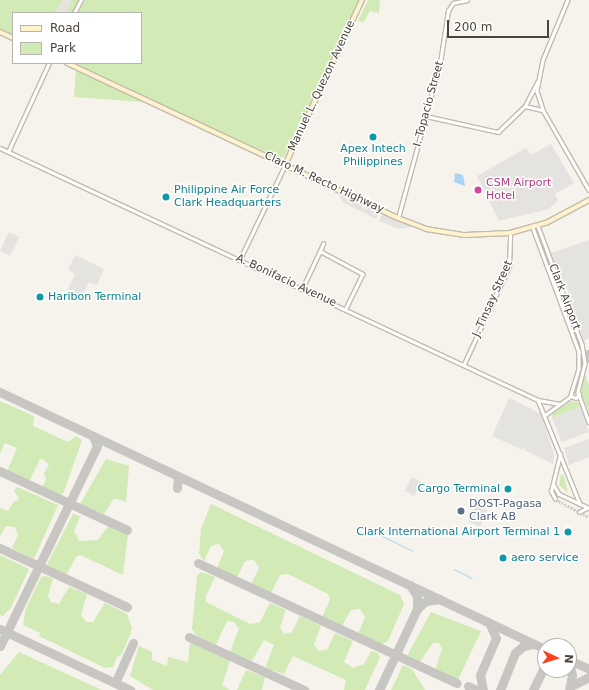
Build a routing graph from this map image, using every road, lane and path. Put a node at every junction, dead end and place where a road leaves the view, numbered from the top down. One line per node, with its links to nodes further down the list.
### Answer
1 (80, 0): 5 (street)
2 (362, 0): 16 (main road, Manuel L. Quezon Avenue)
3 (467, 0): 13 (street, I. Topacio Street)
4 (568, 0): 10 (street)
5 (74, 12)
6 (0, 32): 7 (main road)
7 (12, 38)
8 (49, 64): 15 (street)
9 (69, 64): 16 (main road, Claro M. Recto Highway)
10 (538, 79): 11 (street); 12 (street)
11 (524, 106): 12 (street); 13 (street)
12 (543, 110): 17 (street)
13 (426, 116): 19 (street, I. Topacio Street)
14 (0, 148): 15 (street, A. Bonifacio Avenue)
15 (8, 152): 25 (street, A. Bonifacio Avenue)
16 (285, 165): 19 (main road, Claro M. Recto Highway); 25 (street, Manuel L. Quezon Avenue)
17 (589, 190)
18 (589, 200): 20 (main road, Claro M. Recto Highway)
19 (398, 218): 22 (main road, Claro M. Recto Highway)
20 (538, 226): 21 (main road, Claro M. Recto Highway); 27 (street, Clark Airport)
21 (533, 228): 22 (main road, Claro M. Recto Highway); 28 (street, Clark Airport)
22 (510, 233): 30 (street, J. Tinsay Street)
23 (324, 244): 24 (street)
24 (320, 251): 26 (street); 29 (street)
25 (240, 259): 26 (street, A. Bonifacio Avenue)
26 (302, 289): 29 (street, A. Bonifacio Avenue)
27 (566, 301): 28 (street); 32 (street, Clark Airport)
28 (561, 303): 31 (street, Clark Airport)
29 (346, 309): 30 (street, A. Bonifacio Avenue)
30 (464, 364): 34 (street, A. Bonifacio Avenue)
31 (572, 390): 32 (street); 33 (street, Clark Airport)
32 (579, 393): 33 (street); 37 (street)
33 (571, 396): 35 (street)
34 (538, 400): 35 (street, A. Bonifacio Avenue); 36 (street)
35 (560, 404): 36 (street)
36 (545, 415): 38 (street)
37 (589, 422)
38 (560, 453): 39 (street); 41 (street)
39 (553, 481): 40 (street); 41 (street)
40 (554, 499)
41 (580, 504): 42 (street)
42 (588, 508): 43 (street)
43 (579, 512)

